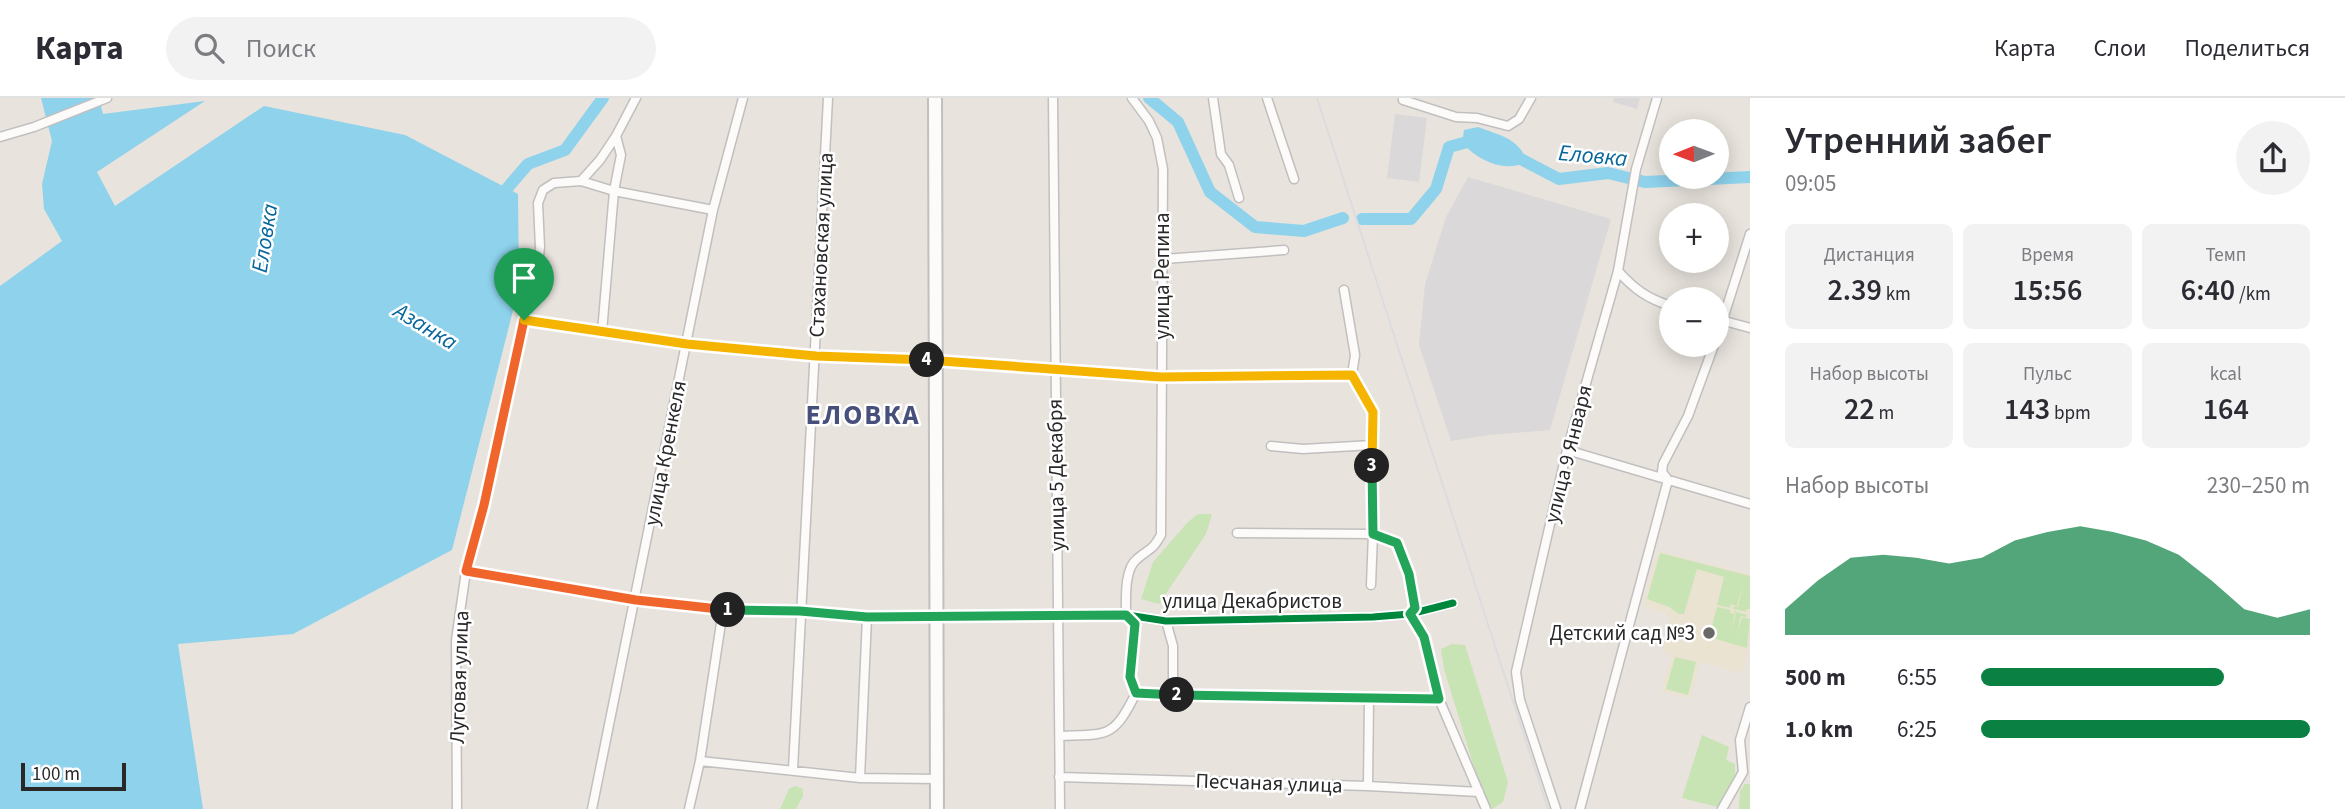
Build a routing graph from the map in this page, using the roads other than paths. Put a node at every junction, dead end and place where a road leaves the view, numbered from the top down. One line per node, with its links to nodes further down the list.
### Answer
1 (107, 98): 14 (street)
2 (636, 98): 13 (street)
3 (743, 98): 19 (street, улица Кренкеля)
4 (828, 98): 32 (street, Стахановская улица)
5 (935, 98): 34 (main road)
6 (1054, 98): 35 (street, улица 5 Декабря)
7 (1132, 98): 22 (street, улица Репина)
8 (1213, 98): 18 (street)
9 (1267, 98): 15 (street)
10 (1531, 98): 12 (street)
11 (1657, 98): 23 (street, улица 9 Января)
12 (1403, 99)
13 (616, 136): 16 (street); 17 (street)
14 (0, 137)
15 (1294, 179)
16 (581, 181): 17 (street); 27 (street, Луговая улица)
17 (614, 191): 19 (street); 30 (street)
18 (1239, 198)
19 (713, 210): 31 (street, улица Кренкеля)
20 (1750, 234): 25 (street)
21 (1284, 250): 22 (street)
22 (1164, 259): 37 (street, улица Репина)
23 (1618, 271): 26 (street); 40 (street, улица 9 Января)
24 (1344, 290): 36 (street)
25 (1729, 294)
26 (1659, 302)
27 (524, 320): 30 (street); 45 (street, Луговая улица)
28 (1729, 322): 29 (street)
29 (1750, 328)
30 (602, 332): 31 (street)
31 (687, 344): 32 (street); 47 (street, улица Кренкеля)
32 (816, 356): 34 (street); 50 (street, Стахановская улица)
33 (1710, 357): 41 (street)
34 (936, 361): 35 (street); 54 (main road)
35 (1054, 370): 37 (street); 52 (street, улица 5 Декабря)
36 (1352, 375): 37 (street); 38 (street)
37 (1161, 377): 53 (street, улица Репина)
38 (1372, 445): 39 (street); 44 (street)
39 (1271, 446)
40 (1567, 450): 41 (street); 77 (street, улица 9 Января)
41 (1668, 480): 42 (street); 78 (street)
42 (1750, 504)
43 (1237, 533): 44 (street)
44 (1373, 534): 46 (street); 51 (street)
45 (466, 571): 47 (street, улица Декабристов); 71 (street, Луговая улица)
46 (1371, 585)
47 (636, 600): 49 (street, улица Декабристов); 72 (street, улица Кренкеля)
48 (1453, 603): 51 (street, улица Декабристов)
49 (723, 610): 50 (street, улица Декабристов); 63 (street)
50 (800, 611): 55 (street, улица Декабристов); 64 (street, Стахановская улица)
51 (1410, 614): 56 (street, улица Декабристов); 59 (street)
52 (1057, 615): 53 (street, улица Декабристов); 54 (street, улица Декабристов); 62 (street, улица 5 Декабря)
53 (1126, 615): 56 (street, улица Декабристов); 57 (street, улица Репина)
54 (936, 616): 55 (street, улица Декабристов); 68 (main road)
55 (867, 617): 67 (street)
56 (1166, 621): 58 (street)
57 (1136, 693): 58 (street); 62 (street)
58 (1173, 695): 60 (street)
59 (1439, 699): 60 (street); 70 (street)
60 (1368, 700): 69 (street)
61 (1750, 707): 65 (street)
62 (1060, 736): 66 (street, улица 5 Декабря)
63 (700, 761): 64 (street); 73 (street)
64 (793, 769): 67 (street)
65 (1746, 774): 79 (street)
66 (1059, 777): 69 (street, Песчаная улица); 75 (street, улица 5 Декабря)
67 (860, 778): 68 (street)
68 (937, 779): 74 (main road)
69 (1368, 786): 70 (street, Песчаная улица)
70 (1479, 792): 76 (street)
71 (457, 809)
72 (592, 809)
73 (690, 809)
74 (937, 809)
75 (1060, 809)
76 (1486, 809)
77 (1556, 809)
78 (1580, 809)
79 (1722, 809)

